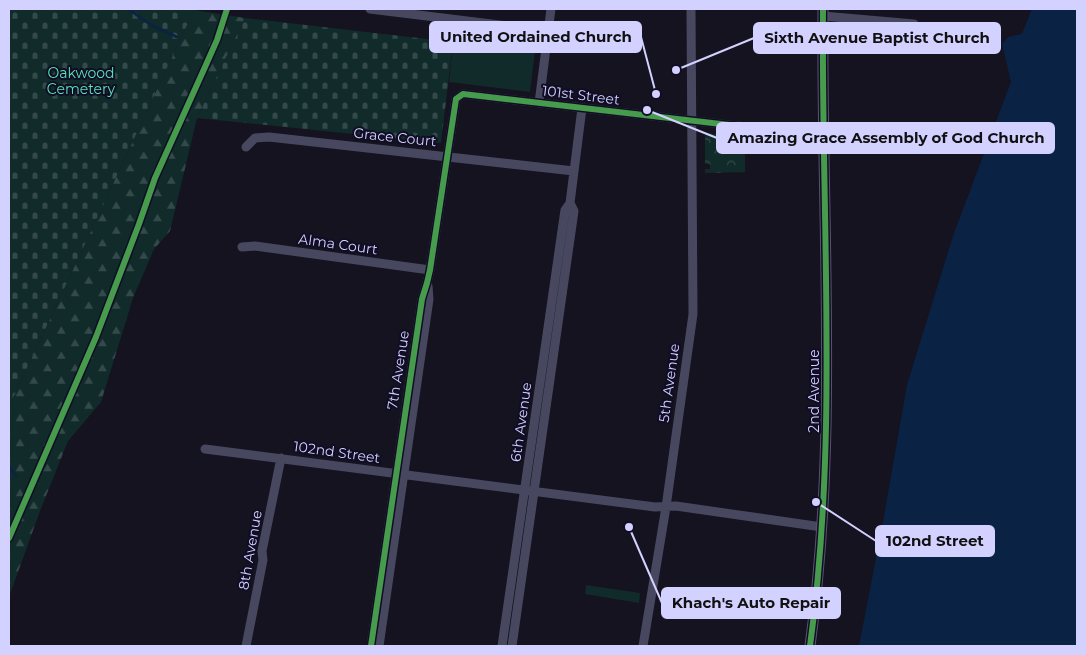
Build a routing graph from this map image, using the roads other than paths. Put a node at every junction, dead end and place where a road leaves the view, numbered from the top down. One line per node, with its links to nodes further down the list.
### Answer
1 (370, 9): 4 (street)
2 (551, 9): 7 (street)
3 (691, 9): 11 (street)
4 (425, 12): 7 (street)
5 (823, 12): 6 (street); 12 (main road, 2nd Avenue)
6 (914, 24)
7 (548, 31): 9 (street)
8 (456, 99): 9 (street, 101st Street); 14 (street, 7th Avenue)
9 (539, 103): 10 (street, 101st Street)
10 (582, 108): 11 (street, 101st Street); 15 (street, 6th Avenue)
11 (692, 120): 12 (street, 101st Street); 22 (street, 5th Avenue)
12 (824, 136): 23 (main road, 2nd Avenue)
13 (246, 147): 14 (street, Grace Court)
14 (448, 157): 15 (street, Grace Court); 17 (street, 7th Avenue)
15 (574, 171): 21 (street, 6th Avenue)
16 (242, 247): 17 (street, Alma Court)
17 (430, 270): 20 (street, 7th Avenue)
18 (205, 449): 19 (street, 102nd Street)
19 (281, 458): 20 (street, 102nd Street); 24 (street, 8th Avenue)
20 (399, 475): 21 (street, 102nd Street); 25 (street, 7th Avenue); 26 (street, 7th Avenue)
21 (529, 492): 22 (street, 102nd Street); 27 (street, 6th Avenue); 28 (street, 6th Avenue)
22 (666, 507): 23 (street, 102nd Street); 29 (street, 5th Avenue)
23 (822, 527): 30 (main road, 2nd Avenue)
24 (246, 646)
25 (371, 646)
26 (379, 646)
27 (502, 646)
28 (512, 646)
29 (643, 646)
30 (810, 646)

